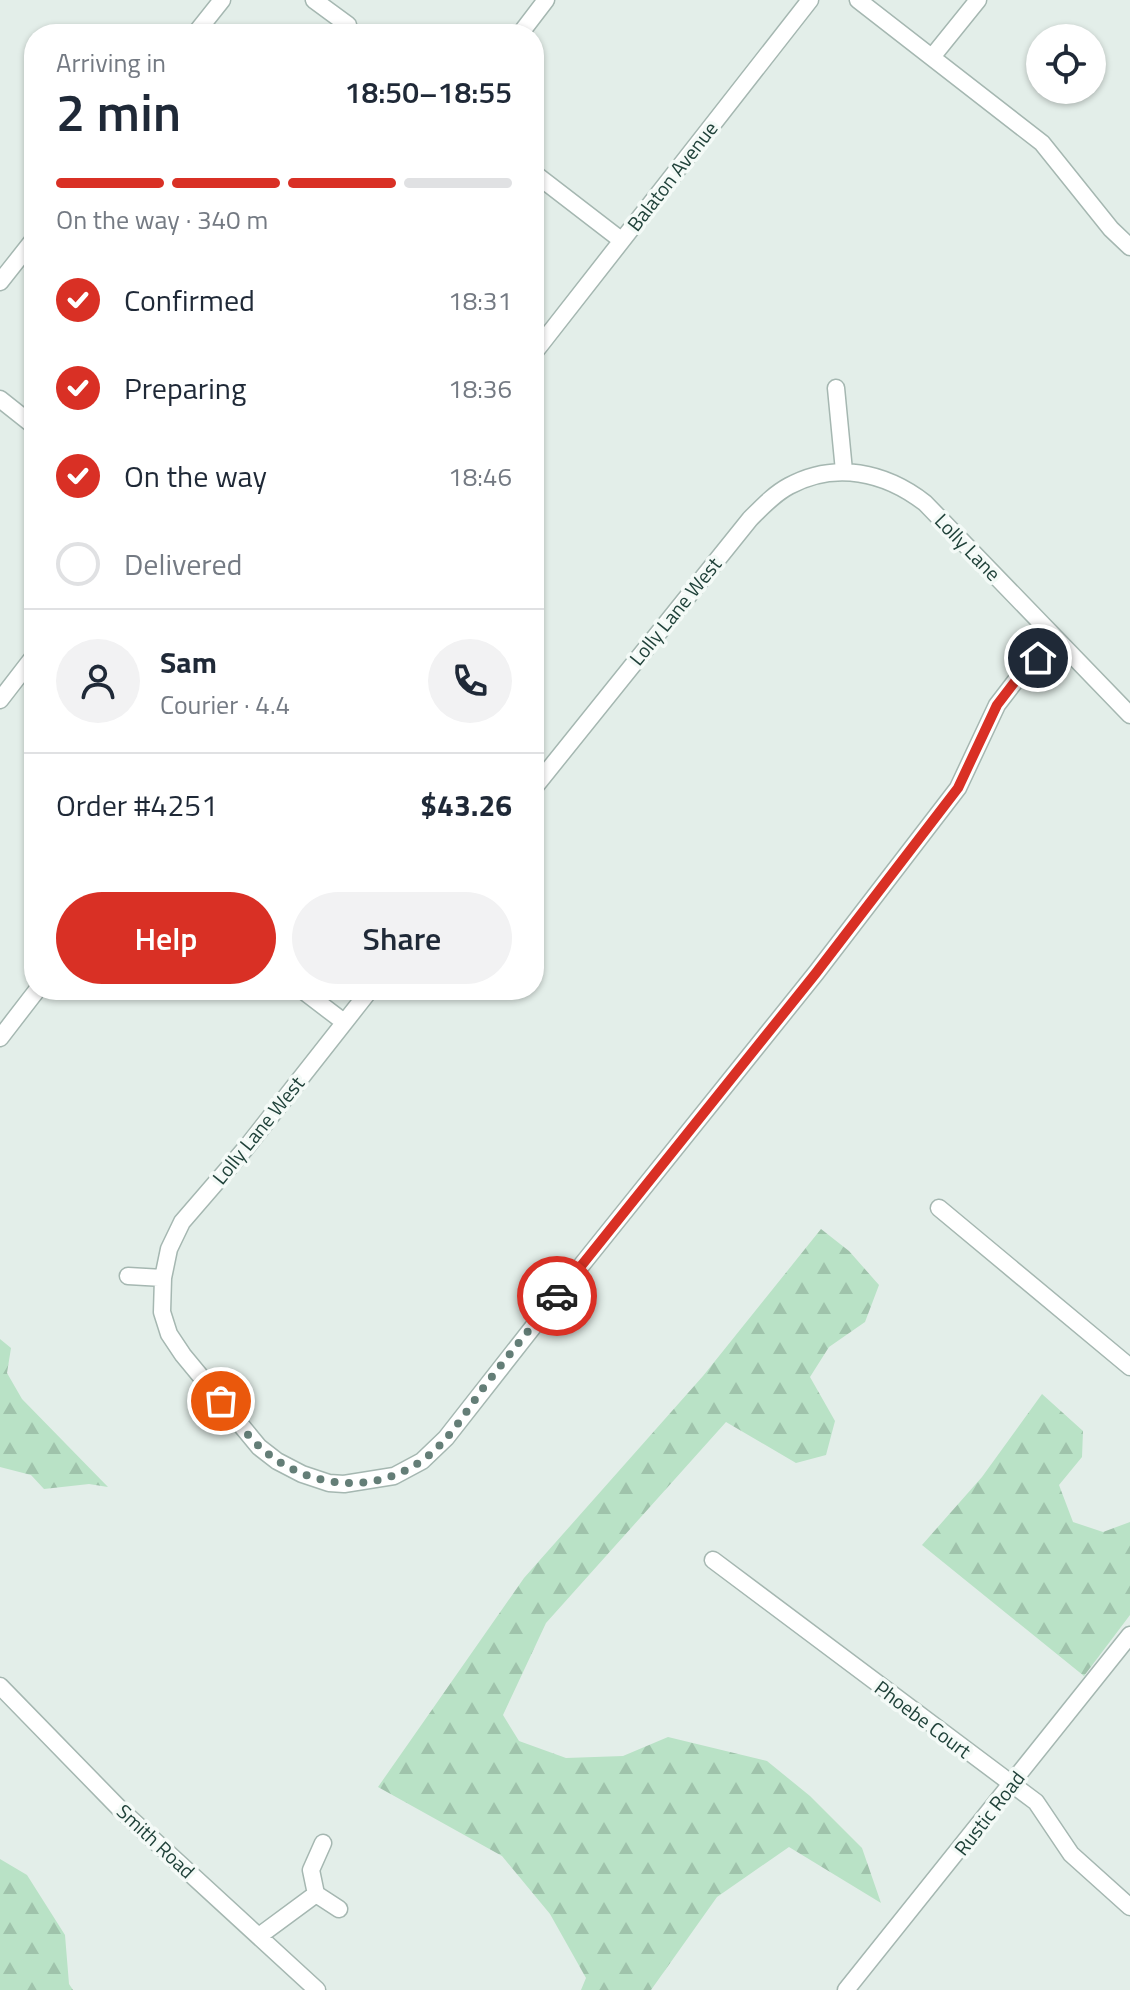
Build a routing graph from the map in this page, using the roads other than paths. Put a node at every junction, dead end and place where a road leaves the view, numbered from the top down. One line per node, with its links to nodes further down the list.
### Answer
1 (222, 0): 7 (street)
2 (314, 0): 8 (street)
3 (546, 0): 9 (street)
4 (810, 0): 12 (street, Balaton Avenue)
5 (858, 0): 10 (street)
6 (978, 0): 10 (street)
7 (203, 24)
8 (347, 24)
9 (528, 24)
10 (932, 57): 13 (street)
11 (544, 181): 12 (street)
12 (621, 240): 16 (street, Balaton Avenue)
13 (1130, 247)
14 (24, 252): 15 (street)
15 (0, 282)
16 (544, 340)
17 (836, 388): 20 (street)
18 (0, 399): 19 (street)
19 (24, 418)
20 (844, 471): 21 (street, Lolly Lane); 25 (street, Lolly Lane West)
21 (1057, 641): 24 (street, Lolly Lane); 33 (street, Lolly Lane West)
22 (24, 669): 23 (street)
23 (0, 700)
24 (1130, 715)
25 (544, 776)
26 (29, 1000): 30 (street)
27 (315, 1000): 29 (street)
28 (362, 1000): 29 (street, Lolly Lane West)
29 (344, 1022): 33 (street, Lolly Lane West)
30 (0, 1038)
31 (939, 1208): 34 (street)
32 (128, 1276): 33 (street)
33 (163, 1278)
34 (1130, 1367)
35 (713, 1560): 38 (street, Phoebe Court)
36 (1130, 1635): 38 (street, Rustic Road)
37 (0, 1686): 43 (street, Smith Road)
38 (1010, 1785): 41 (street, Phoebe Court); 45 (street, Rustic Road)
39 (323, 1843): 40 (street)
40 (316, 1894): 42 (street); 43 (street)
41 (1130, 1907)
42 (339, 1909)
43 (259, 1936): 44 (street, Smith Road)
44 (317, 1990)
45 (846, 1990)

